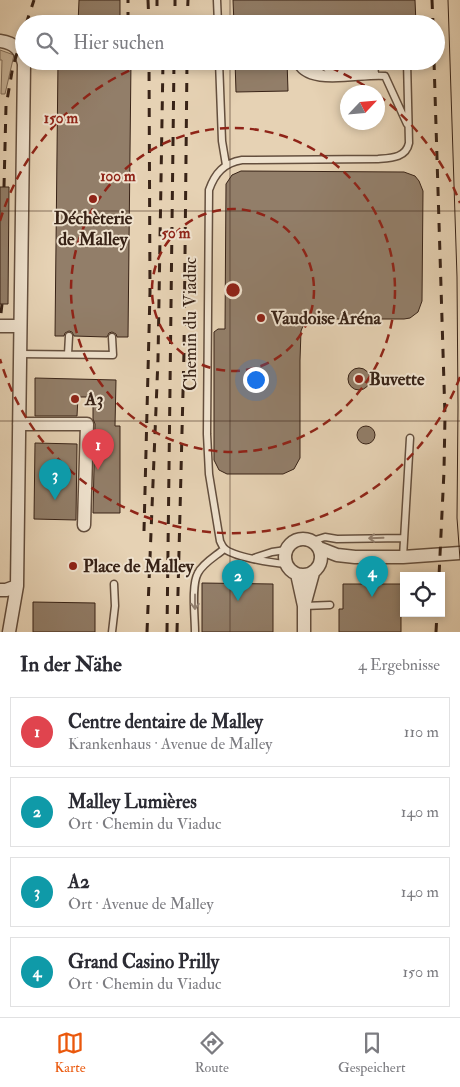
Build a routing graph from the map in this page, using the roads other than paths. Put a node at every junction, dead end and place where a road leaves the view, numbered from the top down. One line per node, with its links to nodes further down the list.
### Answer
1 (217, 0): 2 (lane)
2 (218, 15)
3 (0, 41): 4 (street)
4 (15, 46)
5 (24, 70): 26 (street)
6 (219, 70): 24 (lane)
7 (301, 70): 20 (lane)
8 (306, 70): 20 (lane)
9 (311, 70): 22 (lane)
10 (318, 70): 22 (lane)
11 (331, 70): 21 (lane)
12 (338, 70): 21 (lane)
13 (344, 70): 21 (lane)
14 (350, 70): 21 (lane)
15 (357, 70): 21 (lane)
16 (363, 70): 21 (lane)
17 (367, 70): 21 (lane)
18 (369, 70): 21 (lane)
19 (407, 70): 23 (lane)
20 (308, 76): 22 (lane)
21 (362, 77): 22 (lane); 23 (lane)
22 (329, 78)
23 (409, 128): 24 (lane)
24 (226, 166): 36 (lane, Chemin du Viaduc)
25 (0, 326): 26 (street)
26 (20, 326): 29 (street)
27 (69, 336): 30 (lane)
28 (112, 337): 30 (lane)
29 (20, 354): 30 (lane); 31 (street)
30 (68, 354)
31 (19, 424): 33 (street); 46 (street)
32 (410, 438): 34 (lane)
33 (84, 525)
34 (404, 538): 35 (lane, one-way to 35); 40 (lane)
35 (316, 544): 37 (street); 39 (street); 43 (street)
36 (224, 549): 41 (lane); 52 (lane, one-way to 52)
37 (286, 550): 41 (lane); 42 (street)
38 (460, 553): 40 (street)
39 (337, 555): 40 (street); 43 (street)
40 (403, 557)
41 (254, 558): 42 (lane)
42 (286, 564): 44 (street)
43 (316, 569): 44 (street); 49 (street)
44 (296, 574): 49 (street)
45 (114, 584): 51 (lane)
46 (17, 586): 47 (street); 50 (street)
47 (0, 590)
48 (330, 605): 49 (lane)
49 (304, 606): 53 (street)
50 (9, 632)
51 (112, 632)
52 (195, 632)
53 (304, 632)

